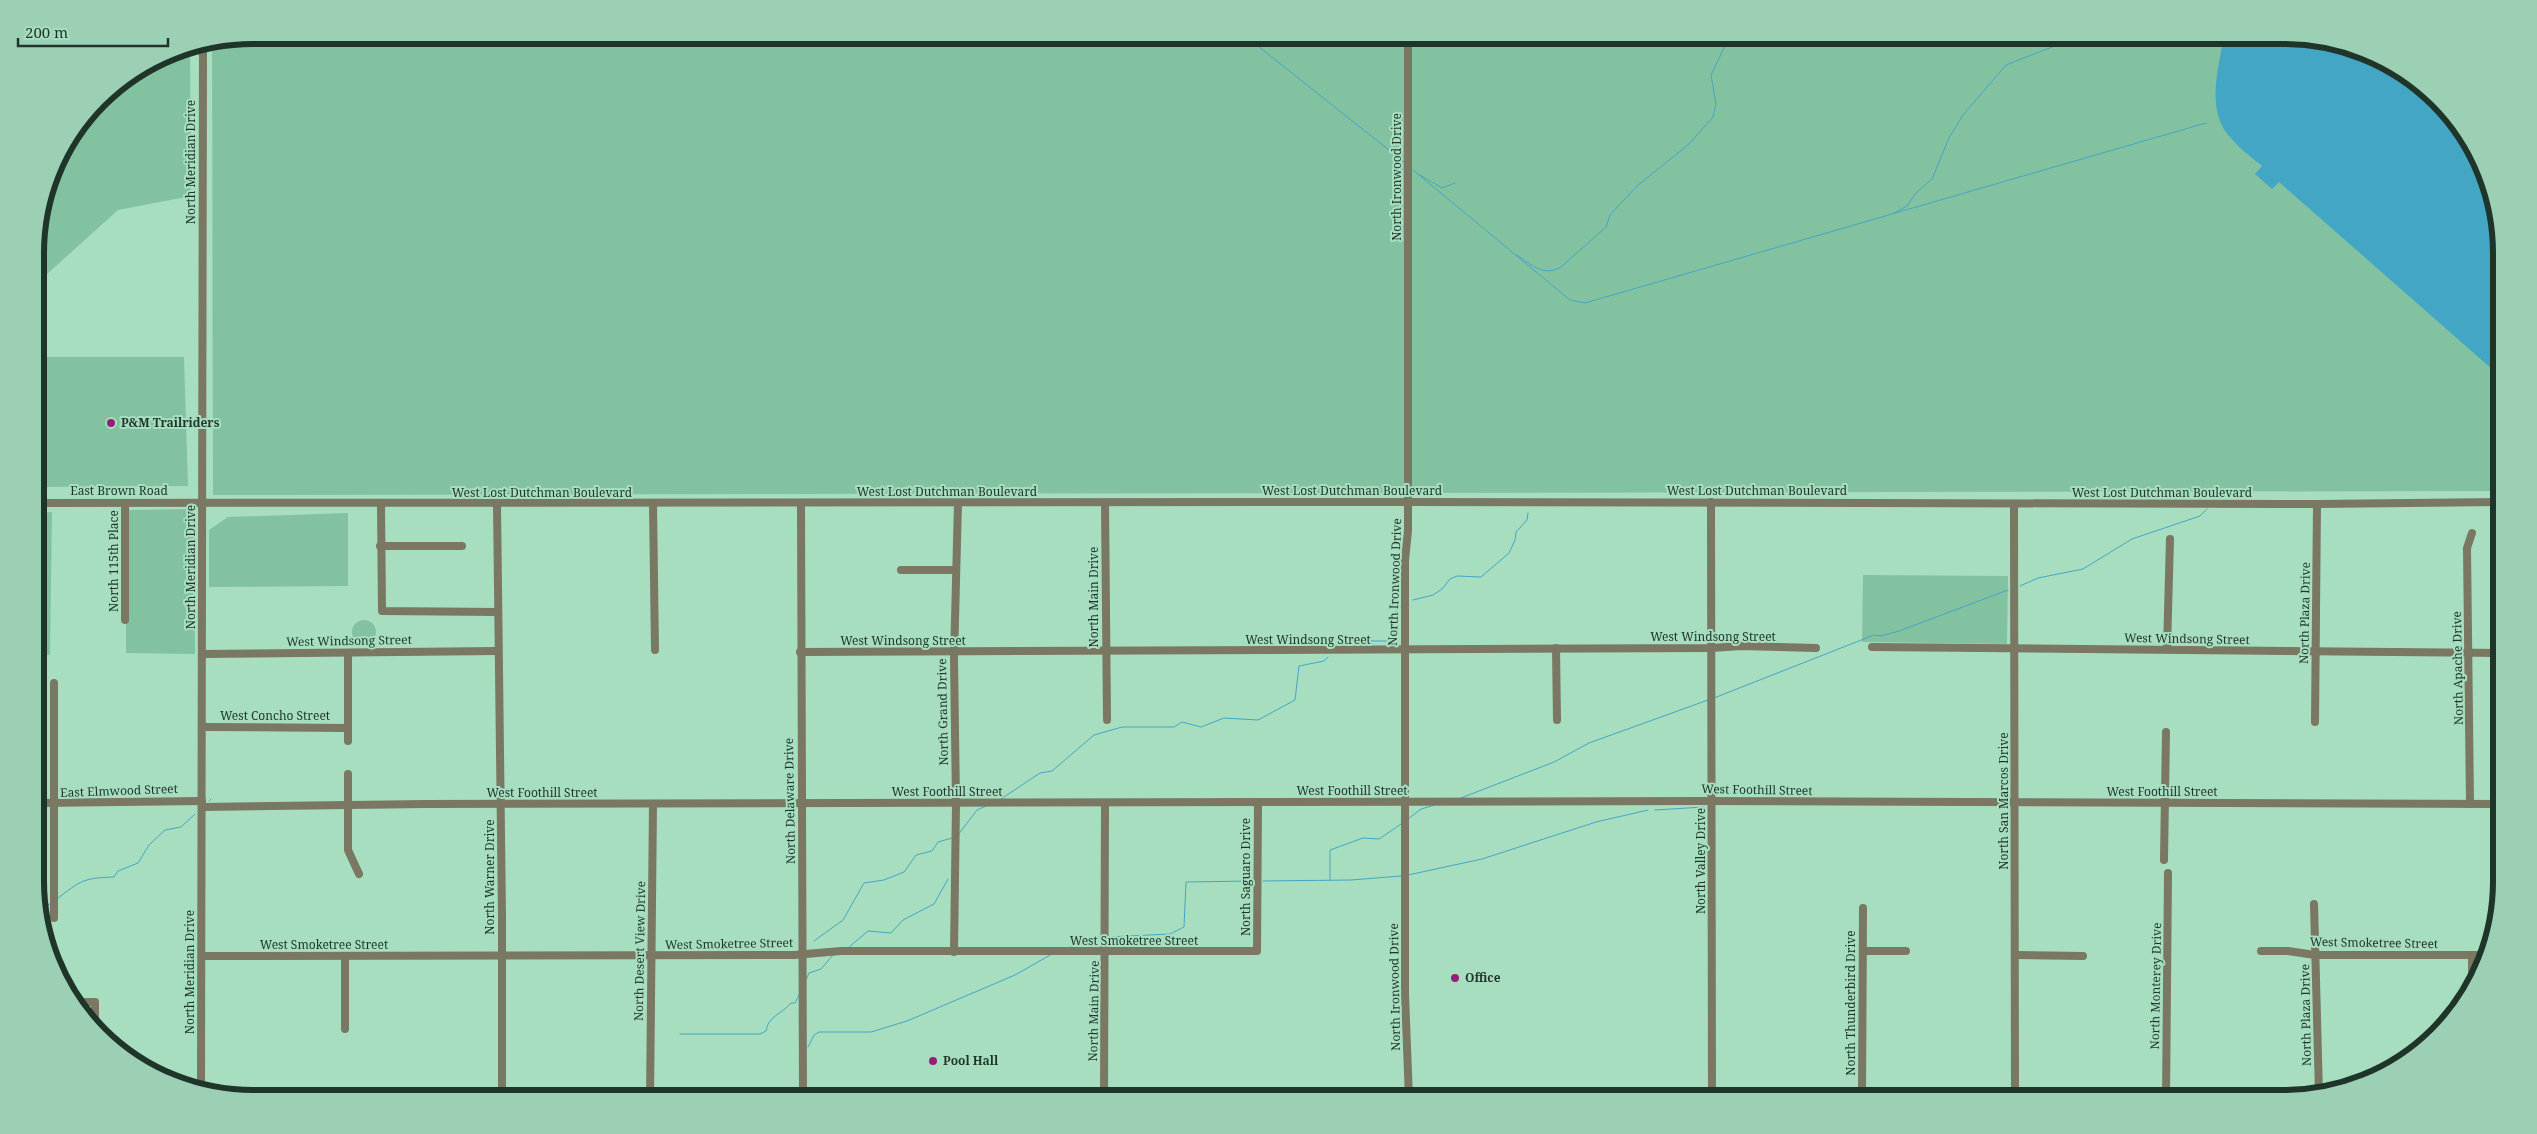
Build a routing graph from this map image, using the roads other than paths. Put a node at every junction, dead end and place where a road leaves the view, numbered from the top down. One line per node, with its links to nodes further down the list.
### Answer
1 (1408, 44): 5 (street, North Ironwood Drive)
2 (203, 50): 4 (street, North Meridian Drive)
3 (125, 502): 4 (street, East Brown Road); 8 (street, East Brown Road); 24 (street, North 115th Place)
4 (202, 502): 11 (street, West Lost Dutchman Boulevard); 40 (street, North Meridian Drive)
5 (1409, 502): 6 (street, West Lost Dutchman Boulevard); 10 (street, West Lost Dutchman Boulevard); 31 (street, North Ironwood Drive)
6 (1712, 502): 15 (street, West Lost Dutchman Boulevard); 27 (street, North Valley Drive)
7 (2493, 502): 16 (street, West Lost Dutchman Boulevard)
8 (44, 503)
9 (958, 503): 10 (street, West Lost Dutchman Boulevard); 14 (street, West Lost Dutchman Boulevard); 22 (street, North Grand Drive)
10 (1105, 503): 36 (street, North Main Drive)
11 (380, 504): 12 (street, West Lost Dutchman Boulevard); 19 (street)
12 (497, 504): 13 (street, West Lost Dutchman Boulevard); 23 (street, North Warner Drive)
13 (653, 504): 14 (street, West Lost Dutchman Boulevard); 30 (street)
14 (801, 504): 34 (street, North Delaware Drive)
15 (2014, 504): 16 (street, West Lost Dutchman Boulevard); 29 (street, North San Marcos Drive)
16 (2317, 504): 38 (street, North Plaza Drive)
17 (2472, 533): 39 (street, North Apache Drive)
18 (2170, 539): 32 (street)
19 (380, 546): 20 (street); 23 (street)
20 (462, 546)
21 (901, 570): 22 (street)
22 (956, 570): 35 (street, North Grand Drive)
23 (497, 612): 33 (street, North Warner Drive)
24 (124, 620)
25 (1872, 647): 29 (street, West Windsong Street)
26 (1556, 648): 27 (street, West Windsong Street); 31 (street, West Windsong Street); 44 (street)
27 (1712, 648): 28 (street, West Windsong Street); 51 (street, North Valley Drive)
28 (1816, 648)
29 (2014, 649): 32 (street, West Windsong Street); 57 (street, North San Marcos Drive)
30 (655, 650)
31 (1405, 650): 36 (street, West Windsong Street); 53 (street, North Ironwood Drive)
32 (2167, 650): 38 (street, West Windsong Street)
33 (497, 651): 37 (street, West Windsong Street); 61 (street, North Warner Drive)
34 (800, 652): 35 (street, West Windsong Street); 63 (street, North Delaware Drive)
35 (954, 652): 36 (street, West Windsong Street); 55 (street, North Grand Drive)
36 (1105, 652): 43 (street, North Main Drive)
37 (348, 653): 40 (street, West Windsong Street); 47 (street)
38 (2316, 653): 39 (street, West Windsong Street); 45 (street, North Plaza Drive)
39 (2469, 653): 41 (street, West Windsong Street); 64 (street, North Apache Drive)
40 (202, 654): 46 (street, North Meridian Drive)
41 (2493, 654)
42 (54, 682): 59 (street)
43 (1107, 720)
44 (1558, 720)
45 (2315, 722)
46 (202, 727): 47 (street, West Concho Street); 60 (street, North Meridian Drive)
47 (348, 728): 49 (street)
48 (2166, 732): 58 (street)
49 (348, 741)
50 (348, 774): 66 (street)
51 (1712, 801): 53 (street, West Foothill Street); 57 (street, West Foothill Street); 100 (street, North Valley Drive)
52 (1258, 802): 53 (street, West Foothill Street); 56 (street, West Foothill Street); 77 (street, North Saguaro Drive)
53 (1404, 802): 99 (street, North Ironwood Drive)
54 (44, 803): 59 (street, East Elmwood Street)
55 (956, 803): 56 (street, West Foothill Street); 63 (street, West Foothill Street); 76 (street, North Grand Drive)
56 (1106, 803): 73 (street, North Main Drive)
57 (2015, 803): 58 (street, West Foothill Street); 87 (street, North San Marcos Drive)
58 (2165, 803): 64 (street, West Foothill Street); 67 (street)
59 (54, 804): 60 (street, East Elmwood Street); 72 (street)
60 (202, 804): 66 (street, West Foothill Street); 83 (street, North Meridian Drive)
61 (501, 804): 62 (street, West Foothill Street); 66 (street, West Foothill Street); 85 (street, North Warner Drive)
62 (653, 804): 63 (street, West Foothill Street); 86 (street, North Desert View Drive)
63 (802, 804): 79 (street, North Delaware Drive)
64 (2470, 804): 65 (street, West Foothill Street)
65 (2493, 804)
66 (349, 805): 69 (street)
67 (2164, 860)
68 (2168, 873): 103 (street, North Monterey Drive)
69 (359, 874)
70 (2314, 904): 80 (street, North Plaza Drive)
71 (1863, 908): 74 (street, North Thunderbird Drive)
72 (54, 918)
73 (1106, 951): 76 (street, West Smoketree Street); 77 (street, West Smoketree Street); 98 (street, North Main Drive)
74 (1863, 951): 75 (street); 101 (street, North Thunderbird Drive)
75 (1906, 951)
76 (954, 952): 79 (street, West Smoketree Street)
77 (1257, 952)
78 (2261, 952): 80 (street, West Smoketree Street)
79 (803, 954): 86 (street, West Smoketree Street); 97 (street, North Delaware Drive)
80 (2316, 955): 81 (street, West Smoketree Street); 94 (street, North Plaza Drive)
81 (2472, 955): 82 (street, West Smoketree Street); 89 (street)
82 (2479, 955)
83 (202, 956): 84 (street, West Smoketree Street); 93 (street, North Meridian Drive)
84 (345, 956): 85 (street, West Smoketree Street); 92 (street)
85 (502, 956): 86 (street, West Smoketree Street); 95 (street, North Warner Drive)
86 (650, 956): 96 (street, North Desert View Drive)
87 (2015, 956): 88 (street); 102 (street, North San Marcos Drive)
88 (2083, 956)
89 (2472, 974)
90 (83, 1002): 91 (street)
91 (95, 1018)
92 (345, 1029)
93 (201, 1083)
94 (2319, 1087)
95 (502, 1090)
96 (650, 1090)
97 (803, 1090)
98 (1104, 1090)
99 (1409, 1090)
100 (1712, 1090)
101 (1862, 1090)
102 (2015, 1090)
103 (2166, 1090)

